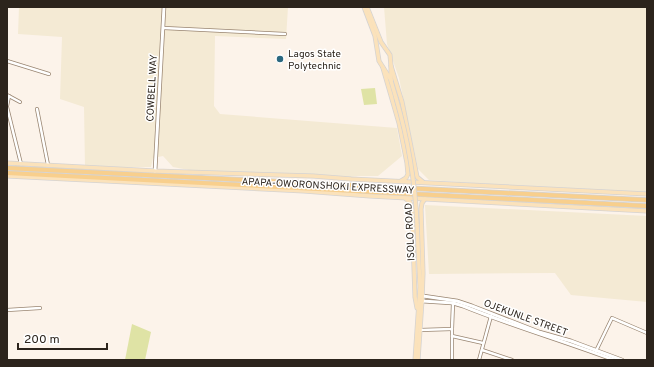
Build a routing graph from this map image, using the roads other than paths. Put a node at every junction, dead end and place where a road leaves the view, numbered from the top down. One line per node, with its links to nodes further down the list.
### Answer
1 (164, 7): 4 (street, COWBELL WAY)
2 (364, 7): 5 (main road)
3 (367, 7): 5 (main road)
4 (164, 28): 6 (street); 22 (street, COWBELL WAY)
5 (374, 29): 7 (main road); 8 (main road)
6 (285, 34)
7 (386, 48): 8 (main road); 10 (main road)
8 (377, 52): 11 (main road)
9 (7, 61): 12 (street)
10 (391, 64): 11 (main road); 13 (main road); 26 (main road)
11 (382, 67): 13 (main road); 25 (main road)
12 (49, 74)
13 (391, 80): 33 (main road, ISOLO ROAD, bridge)
14 (8, 95): 15 (street); 16 (street)
15 (20, 102)
16 (7, 107): 19 (street)
17 (37, 109): 20 (street)
18 (7, 163): 19 (main road, APAPA-OWORONSHOKI EXPRESSWAY)
19 (21, 164): 20 (main road, APAPA-OWORONSHOKI EXPRESSWAY)
20 (48, 165): 22 (main road, APAPA-OWORONSHOKI EXPRESSWAY)
21 (7, 168): 30 (highway, APAPA-OWORONSHOKI EXPRESSWAY)
22 (155, 171): 25 (main road, APAPA-OWORONSHOKI EXPRESSWAY)
23 (7, 173): 31 (highway, APAPA-OWORONSHOKI EXPRESSWAY)
24 (7, 176): 28 (main road, APAPA-OWORONSHOKI EXPRESSWAY)
25 (400, 181): 26 (main road, APAPA-OWORONSHOKI EXPRESSWAY)
26 (424, 182): 27 (main road, APAPA-OWORONSHOKI EXPRESSWAY)
27 (647, 194)
28 (405, 198): 29 (main road, APAPA-OWORONSHOKI EXPRESSWAY); 39 (main road)
29 (425, 199): 32 (main road, APAPA-OWORONSHOKI EXPRESSWAY); 34 (main road)
30 (647, 200)
31 (647, 206)
32 (647, 211)
33 (420, 288): 35 (main road); 39 (main road, ISOLO ROAD)
34 (423, 296): 35 (main road); 40 (street, OJEKUNLE STREET)
35 (422, 301): 36 (street, OJEKUNLE STREET); 42 (main road)
36 (453, 303): 40 (street, OJEKUNLE STREET); 41 (street)
37 (40, 308): 38 (street)
38 (7, 310)
39 (418, 313): 48 (main road, ISOLO ROAD)
40 (492, 316): 45 (street); 47 (street, OJEKUNLE STREET)
41 (452, 329): 42 (street); 44 (street)
42 (420, 330): 48 (main road)
43 (647, 333): 47 (street)
44 (452, 336): 45 (street); 49 (street)
45 (483, 343): 46 (street)
46 (482, 350): 50 (street); 51 (street)
47 (596, 352): 52 (street, OJEKUNLE STREET); 53 (street, OJEKUNLE STREET)
48 (417, 360)
49 (452, 360)
50 (479, 360)
51 (512, 360)
52 (614, 360)
53 (622, 360)

